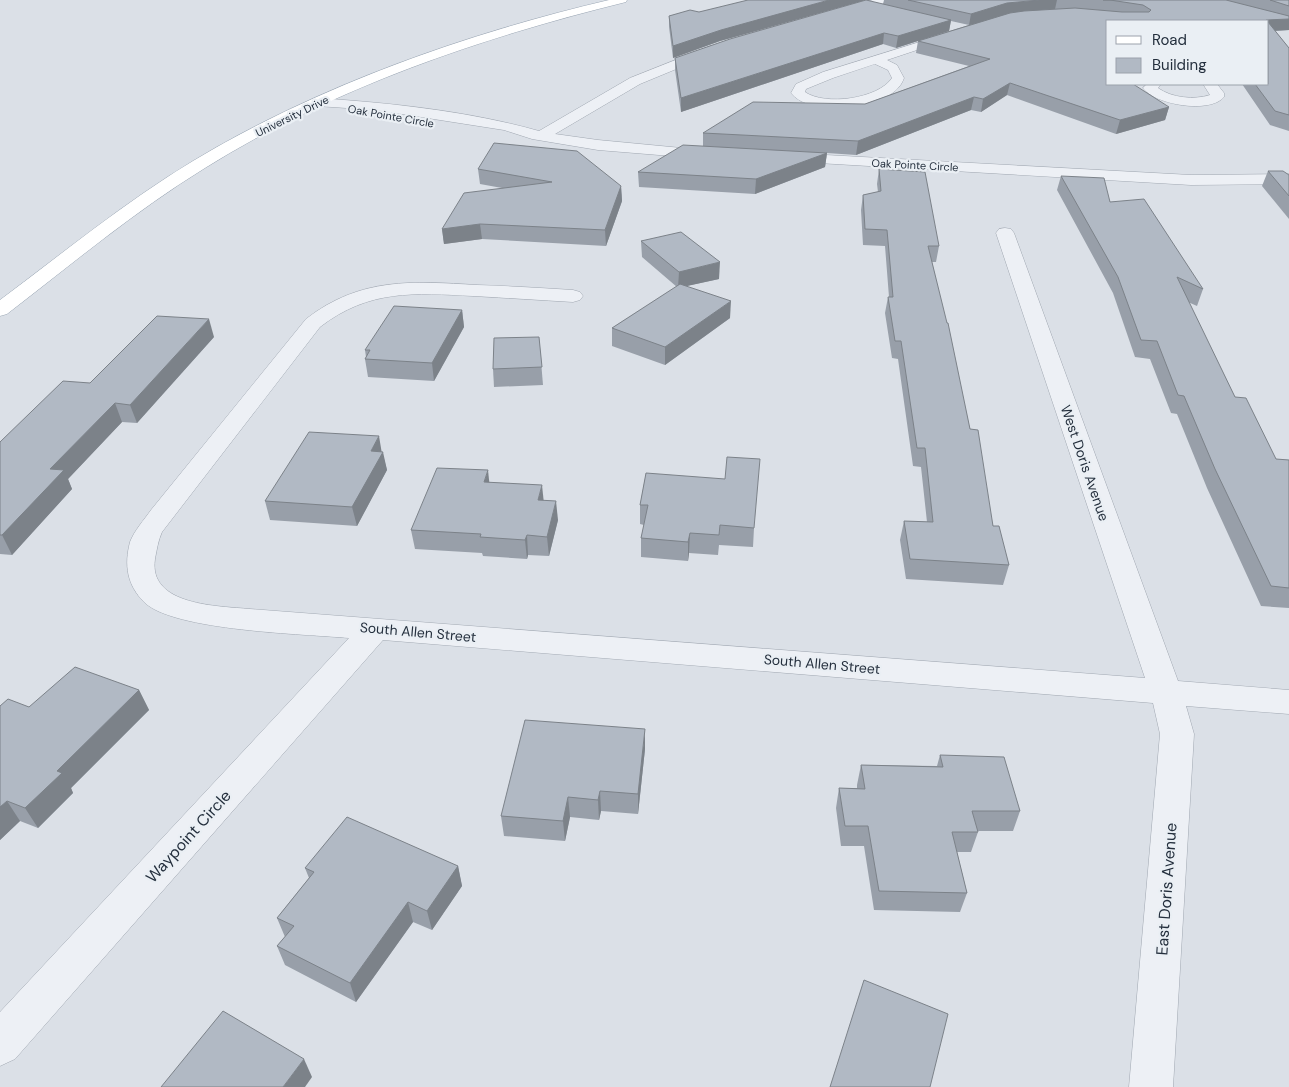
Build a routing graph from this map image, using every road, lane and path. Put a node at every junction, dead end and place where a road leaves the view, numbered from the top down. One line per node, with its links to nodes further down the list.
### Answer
1 (622, 0): 9 (main road, University Drive)
2 (884, 5): 3 (street)
3 (826, 17)
4 (956, 29): 6 (street)
5 (725, 46): 10 (street)
6 (877, 60): 6 (street)
7 (1154, 85): 8 (street)
8 (1211, 85)
9 (317, 102): 10 (street, Oak Pointe Circle); 16 (main road, University Drive)
10 (541, 136): 11 (street, Oak Pointe Circle)
11 (722, 155)
12 (778, 158): 13 (street, Oak Pointe Circle)
13 (1289, 180)
14 (1005, 233): 18 (street, West Doris Avenue)
15 (573, 296): 17 (street, South Allen Street)
16 (0, 310)
17 (376, 628): 18 (street, South Allen Street); 20 (street, Waypoint Circle)
18 (1166, 692): 19 (street, South Allen Street); 21 (street, East Doris Avenue)
19 (1289, 702)
20 (0, 1044)
21 (1151, 1087)

